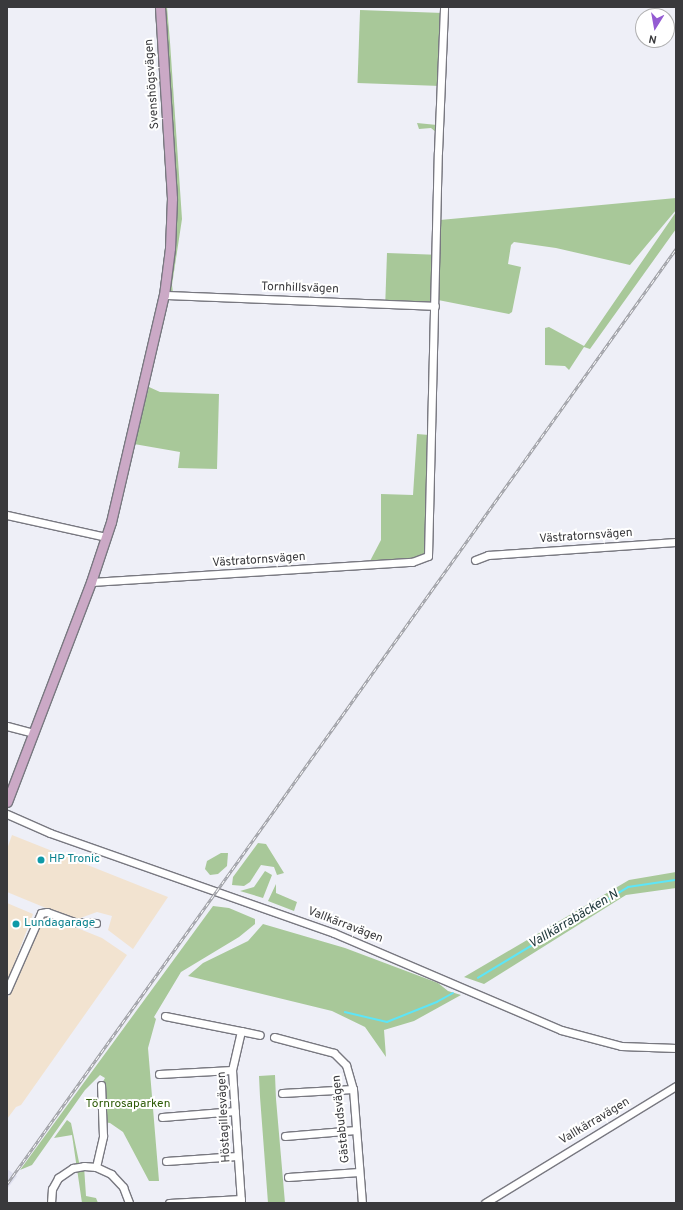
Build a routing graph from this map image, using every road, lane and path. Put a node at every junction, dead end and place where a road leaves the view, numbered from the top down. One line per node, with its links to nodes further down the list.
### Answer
1 (160, 7): 3 (main road, Svenshögsvägen)
2 (444, 7): 4 (street)
3 (164, 294): 4 (street, Tornhillsvägen); 6 (main road, Svenshögsvägen)
4 (435, 306): 9 (street, Västratornsvägen)
5 (7, 515): 6 (street)
6 (106, 537): 9 (main road, Svenshögsvägen)
7 (676, 542): 8 (street, Västratornsvägen)
8 (475, 560)
9 (91, 582): 11 (main road, Svenshögsvägen)
10 (7, 726): 11 (street)
11 (33, 733): 12 (main road, Svenshögsvägen)
12 (7, 802)
13 (7, 814): 20 (street, Vallkärravägen)
14 (96, 923): 15 (street)
15 (7, 990)
16 (165, 1016): 17 (street)
17 (241, 1032): 18 (street); 21 (street, Höstagillesvägen)
18 (260, 1035)
19 (274, 1037): 25 (street, Gästabudsvägen)
20 (676, 1048)
21 (232, 1070): 22 (street); 27 (street, Höstagillesvägen)
22 (159, 1074)
23 (101, 1085): 33 (street)
24 (676, 1086): 41 (street, Vallkärravägen)
25 (352, 1089): 26 (street); 29 (street, Gästabudsvägen)
26 (282, 1093)
27 (235, 1111): 28 (street); 31 (street, Höstagillesvägen)
28 (162, 1117)
29 (356, 1130): 30 (street); 34 (street, Gästabudsvägen)
30 (285, 1136)
31 (237, 1156): 32 (street); 36 (street, Höstagillesvägen)
32 (166, 1161)
33 (96, 1167): 37 (street); 38 (street)
34 (359, 1172): 35 (street); 40 (street, Gästabudsvägen)
35 (288, 1177)
36 (241, 1201): 39 (street)
37 (51, 1203)
38 (129, 1203)
39 (169, 1203)
40 (362, 1203)
41 (485, 1203)

